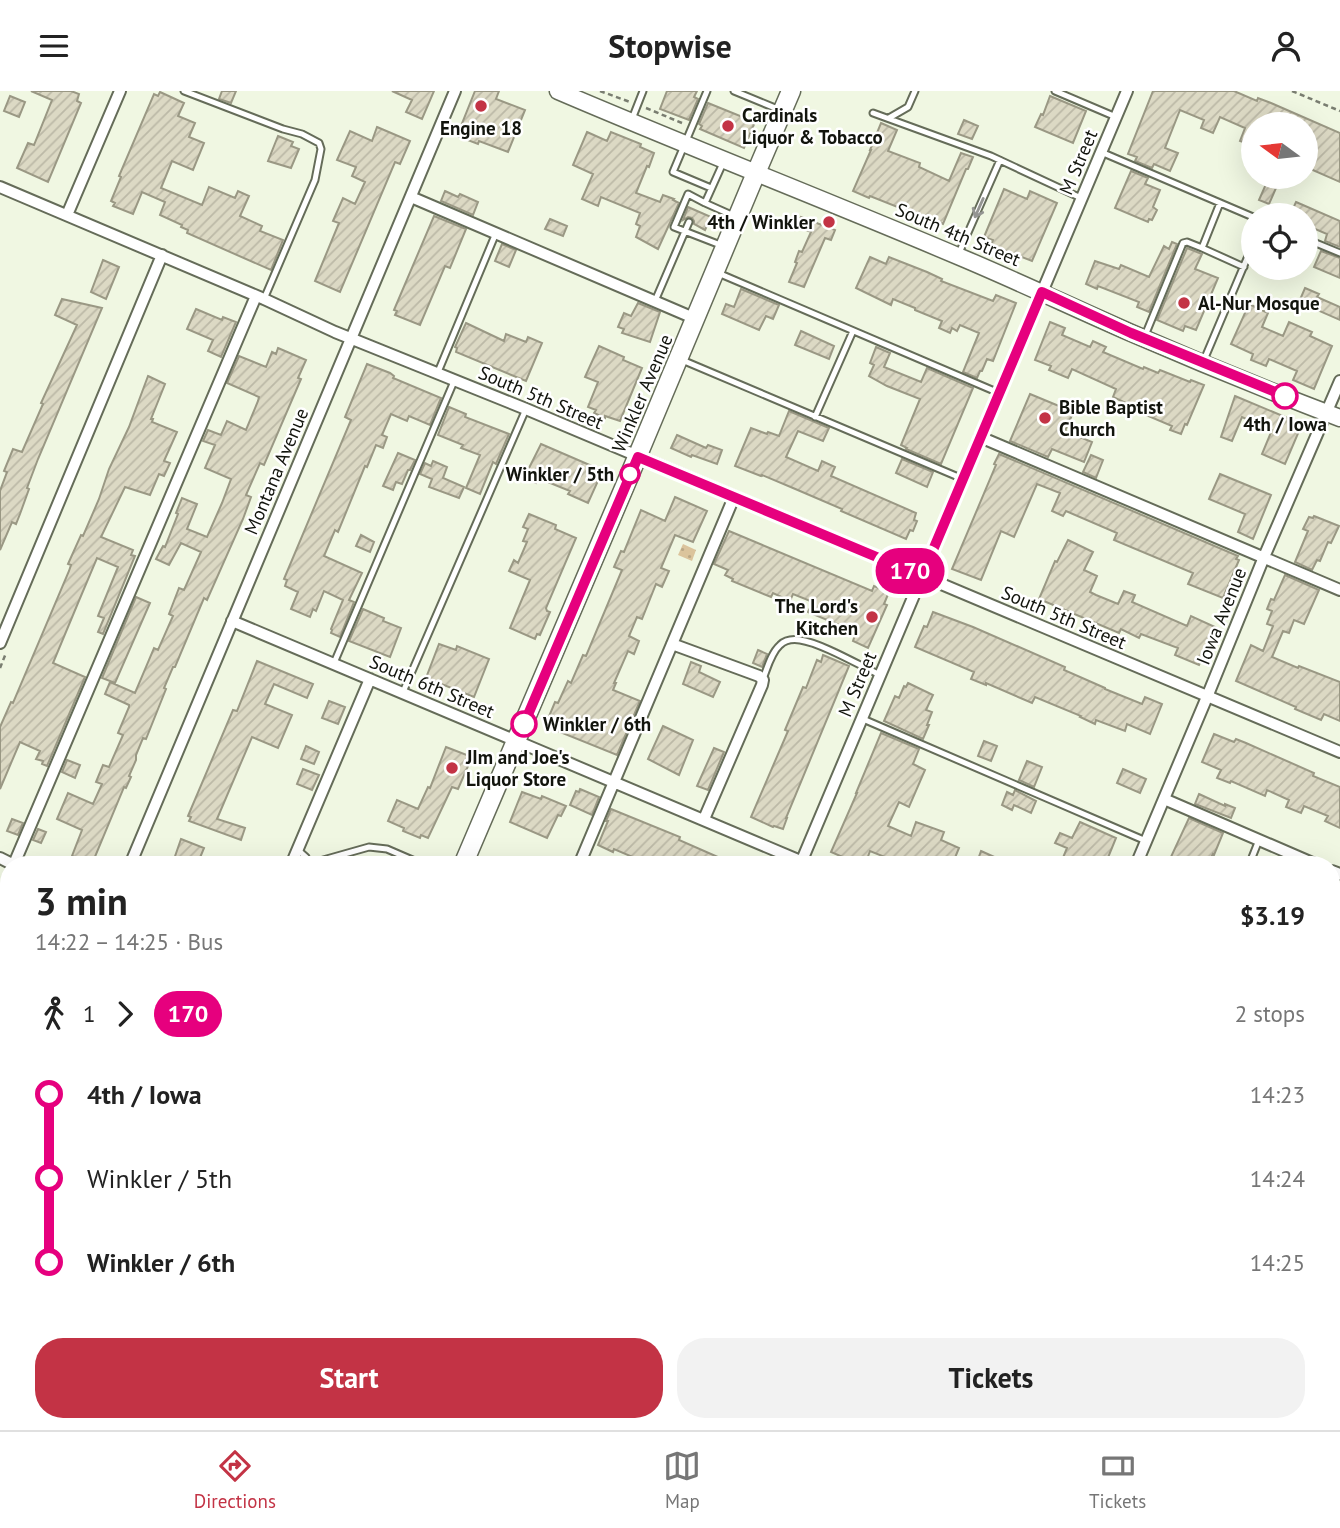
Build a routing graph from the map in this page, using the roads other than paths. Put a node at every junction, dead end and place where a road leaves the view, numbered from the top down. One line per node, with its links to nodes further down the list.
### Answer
1 (120, 91): 32 (street)
2 (184, 91): 50 (lane)
3 (455, 91): 25 (street, Montana Avenue)
4 (558, 91): 12 (main road, South 4th Street)
5 (643, 91): 17 (lane)
6 (708, 91): 18 (lane)
7 (734, 91): 13 (lane)
8 (791, 91): 13 (main road, Winkler Avenue)
9 (915, 91): 16 (lane)
10 (1055, 91): 15 (lane)
11 (1127, 91): 15 (street, M Street)
12 (582, 96): 17 (main road, South 4th Street)
13 (783, 111): 22 (main road, Winkler Avenue)
14 (873, 113): 16 (lane)
15 (1116, 117): 19 (street, M Street)
16 (890, 118): 21 (lane)
17 (630, 122): 18 (main road, South 4th Street)
18 (685, 144): 20 (main road, South 4th Street); 24 (lane)
19 (1101, 152): 26 (street, M Street); 28 (lane)
20 (724, 160): 22 (main road, South 4th Street); 24 (lane)
21 (1000, 160): 26 (lane); 45 (lane, one-way to 45)
22 (755, 173): 34 (main road, Winkler Avenue); 45 (main road, South 4th Street)
23 (0, 187): 32 (street, South 5th Street)
24 (711, 188): 27 (lane)
25 (411, 197): 38 (street); 54 (street, Montana Avenue)
26 (1082, 198): 49 (street, M Street)
27 (701, 201): 29 (lane); 30 (lane); 37 (lane)
28 (1220, 203): 31 (lane); 42 (lane)
29 (712, 207): 33 (lane); 34 (lane)
30 (694, 210)
31 (1241, 213)
32 (67, 215): 44 (street, South 5th Street)
33 (708, 216)
34 (737, 218): 41 (main road, Winkler Avenue)
35 (689, 222): 37 (lane)
36 (703, 229): 39 (lane)
37 (685, 231): 39 (lane); 51 (lane)
38 (497, 232): 51 (street); 58 (lane)
39 (700, 237): 41 (lane)
40 (1318, 244): 43 (lane)
41 (725, 247): 47 (main road, Winkler Avenue)
42 (1202, 248): 46 (lane); 55 (lane)
43 (1340, 253)
44 (162, 255): 50 (street, South 5th Street); 73 (street)
45 (958, 256): 49 (main road, South 4th Street)
46 (1241, 266)
47 (715, 272): 52 (main road, Winkler Avenue); 53 (lane)
48 (1241, 274): 57 (lane)
49 (1042, 292): 55 (main road, South 4th Street); 61 (street, M Street)
50 (260, 297): 54 (street, South 5th Street); 90 (street)
51 (655, 301): 52 (street)
52 (696, 319): 56 (main road, Winkler Avenue)
53 (853, 331): 61 (lane); 64 (lane)
54 (351, 338): 58 (street, South 5th Street); 72 (street, Montana Avenue)
55 (1144, 338): 57 (main road, South 4th Street)
56 (679, 359): 64 (lane); 66 (main road, Winkler Avenue)
57 (1203, 363): 63 (main road, South 4th Street)
58 (438, 372): 59 (street, South 5th Street)
59 (455, 379): 62 (street, South 5th Street); 75 (lane)
60 (1340, 381): 63 (street, Iowa Avenue)
61 (999, 393): 65 (street, M Street)
62 (526, 409): 66 (street, South 5th Street); 79 (lane)
63 (1333, 415): 69 (street, Iowa Avenue)
64 (815, 417): 67 (lane)
65 (980, 437): 67 (street, M Street); 69 (street)
66 (638, 457): 68 (street, South 5th Street); 82 (main road, Winkler Avenue)
67 (963, 479): 70 (street, M Street)
68 (733, 497): 70 (street, South 5th Street); 74 (street)
69 (1264, 557): 71 (street); 80 (street, Iowa Avenue)
70 (922, 576): 76 (street, M Street); 80 (street, South 5th Street)
71 (1340, 590)
72 (232, 621): 75 (street, South 6th Street); 91 (street, Montana Avenue)
73 (0, 643)
74 (671, 644): 78 (street); 84 (street)
75 (334, 664): 77 (street, South 6th Street)
76 (880, 675): 78 (lane); 81 (street, M Street)
77 (370, 679): 79 (street, South 6th Street); 89 (street)
78 (763, 680): 86 (street)
79 (403, 693): 82 (street, South 6th Street)
80 (1207, 697): 83 (street, South 5th Street); 85 (street, Iowa Avenue)
81 (862, 719): 88 (lane); 99 (street, M Street)
82 (517, 741): 84 (street, South 6th Street); 96 (main road, Winkler Avenue)
83 (1340, 752)
84 (614, 781): 86 (street, South 6th Street); 97 (street)
85 (1164, 799): 87 (street); 88 (street, Iowa Avenue)
86 (704, 819): 98 (street, South 6th Street)
87 (1259, 840): 101 (lane); 102 (street)
88 (1146, 841): 100 (street, Iowa Avenue)
89 (297, 849): 92 (street); 93 (lane)
90 (17, 856)
91 (134, 856)
92 (294, 856)
93 (305, 856)
94 (337, 856): 95 (lane)
95 (403, 856)
96 (467, 856)
97 (583, 856)
98 (788, 856)
99 (807, 856)
100 (1140, 856)
101 (1253, 856)
102 (1296, 856)

